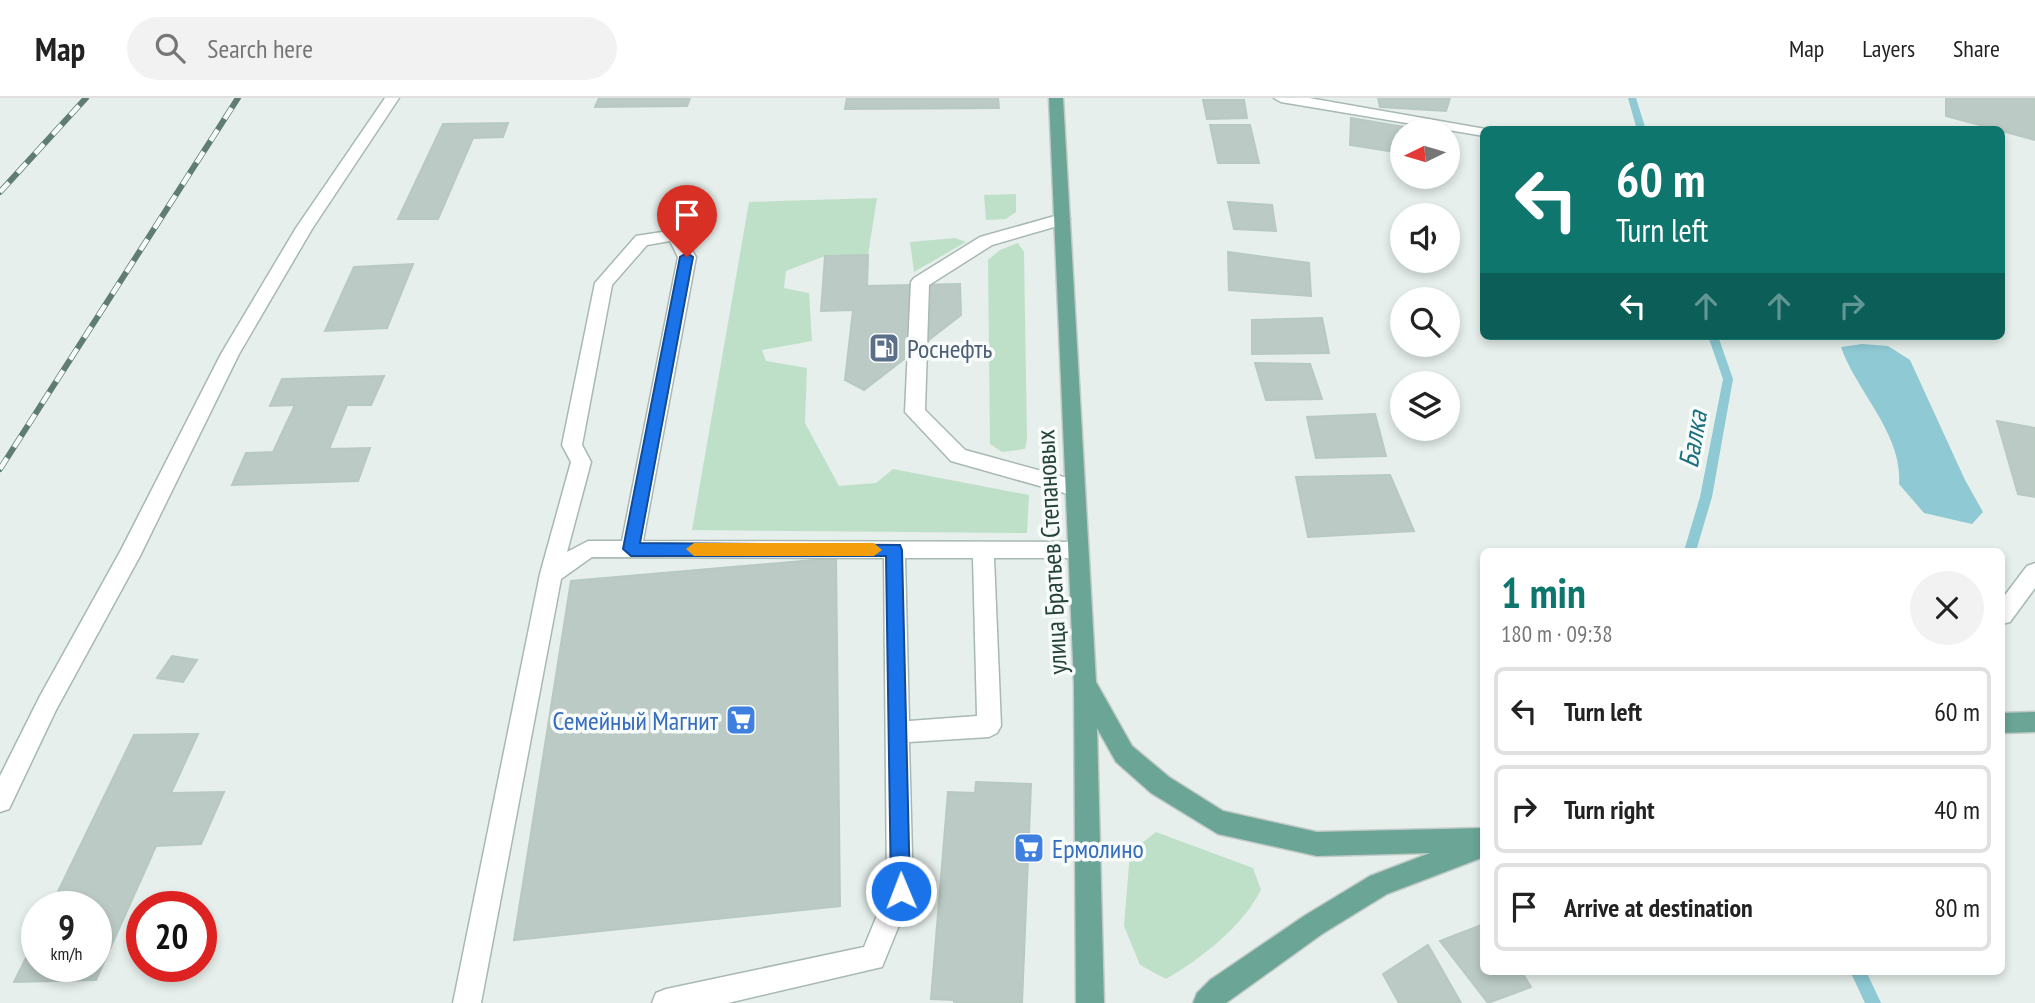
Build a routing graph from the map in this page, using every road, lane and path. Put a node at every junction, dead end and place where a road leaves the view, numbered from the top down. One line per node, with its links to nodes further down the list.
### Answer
1 (392, 98): 18 (street)
2 (1056, 98): 5 (main road, улица Братьев Степановых)
3 (1281, 98): 4 (street)
4 (1480, 130)
5 (1062, 219): 6 (main road, улица Братьев Степановых); 6 (street)
6 (1075, 488): 10 (main road, улица Братьев Степановых)
7 (631, 549): 8 (street); 12 (street); 12 (street)
8 (894, 550): 9 (street); 17 (street)
9 (984, 550): 10 (street); 17 (street)
10 (1078, 550): 14 (main road, улица Братьев Степановых)
11 (2035, 572): 13 (street)
12 (551, 575): 21 (street)
13 (2005, 611)
14 (1085, 684): 19 (main road); 23 (main road, улица Братьев Степановых)
15 (2035, 722): 16 (main road)
16 (2005, 723)
17 (898, 732): 22 (street)
18 (0, 801)
19 (1480, 843)
20 (1480, 845): 24 (main road)
21 (467, 1003)
22 (666, 1003)
23 (1090, 1003)
24 (1207, 1003)

